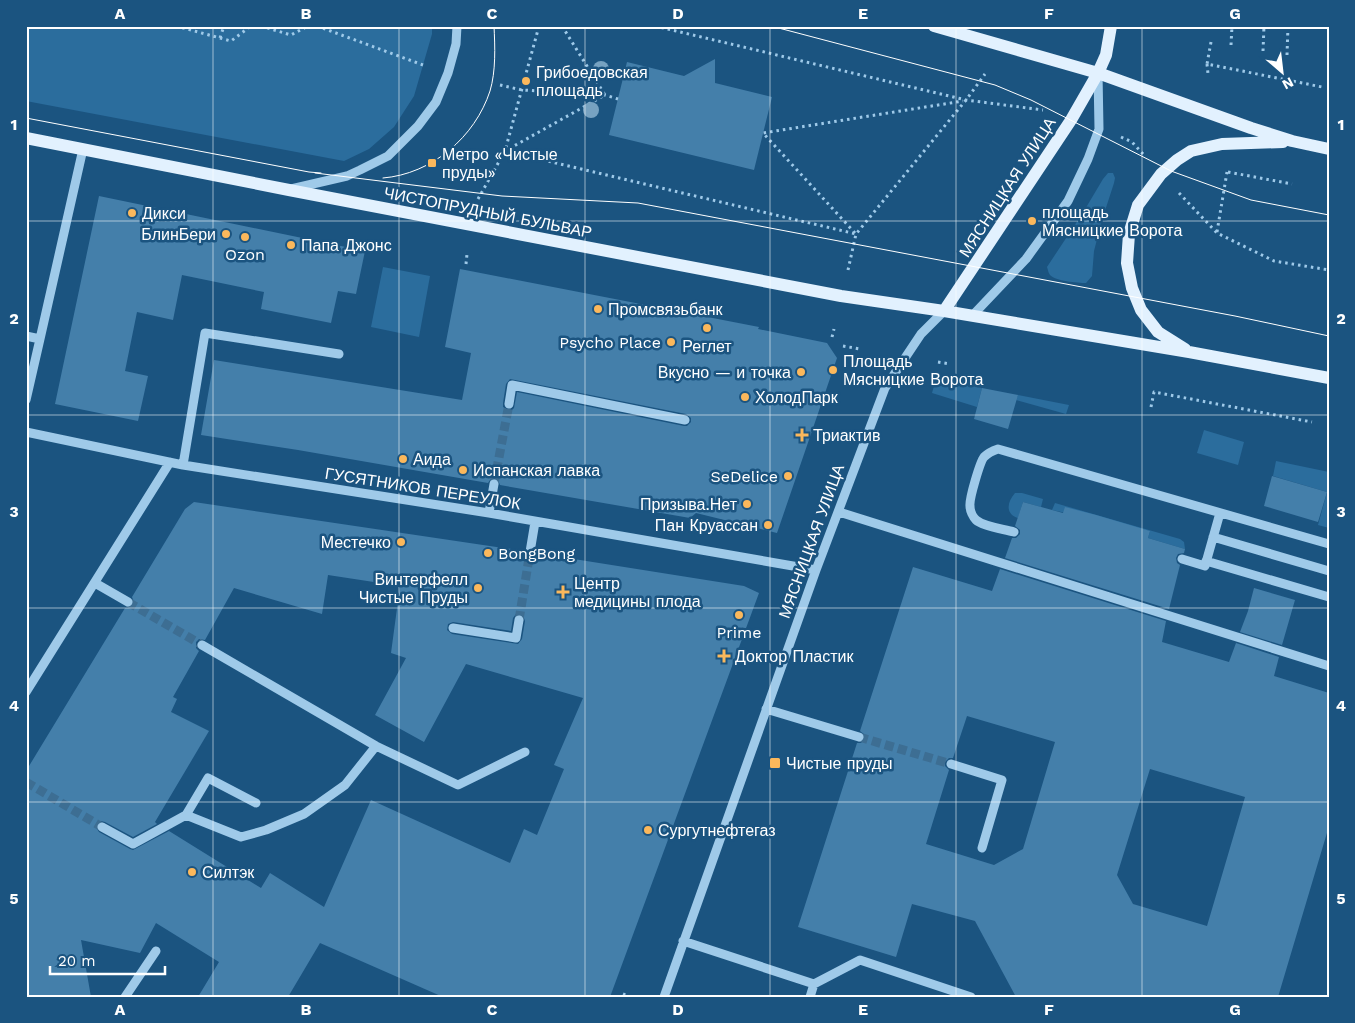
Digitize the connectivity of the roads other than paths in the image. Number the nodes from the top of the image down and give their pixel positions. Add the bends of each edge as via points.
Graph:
1 (457, 26) edge
2 (934, 26) edge
3 (1111, 26) edge
4 (1098, 73) junction
5 (26, 138) edge
6 (1292, 142) junction
7 (83, 149) junction
8 (1329, 149) edge
9 (289, 190) junction
10 (944, 312) junction
11 (972, 316) junction
12 (26, 336) edge
13 (40, 339) junction
14 (1189, 352) junction
15 (339, 354) dead end
16 (1329, 378) edge
17 (26, 400) edge
18 (509, 404) tunnel mouth
19 (685, 420) dead end
20 (26, 432) edge
21 (170, 462) junction
22 (183, 465) junction
23 (494, 484) tunnel mouth
24 (839, 512) junction
25 (489, 513) junction
26 (1220, 513) junction
27 (536, 522) junction
28 (1014, 532) dead end
29 (1212, 537) junction
30 (1329, 544) edge
31 (530, 552) tunnel mouth
32 (1182, 559) dead end
33 (1205, 563) junction
34 (816, 570) junction
35 (1329, 571) edge
36 (95, 583) junction
37 (1329, 596) edge
38 (128, 602) tunnel mouth
39 (519, 620) tunnel mouth
40 (453, 628) dead end
41 (202, 645) tunnel mouth
42 (1329, 666) edge
43 (26, 692) edge
44 (766, 709) junction
45 (858, 737) tunnel mouth
46 (376, 746) junction
47 (525, 752) dead end
48 (951, 764) tunnel mouth
49 (256, 803) dead end
50 (186, 815) junction
51 (102, 827) tunnel mouth
52 (982, 848) dead end
53 (683, 941) junction
54 (156, 951) dead end
55 (814, 984) junction
56 (125, 997) edge
57 (664, 997) edge
58 (810, 997) edge
59 (971, 997) edge

1 - 9 street via 448,73 436,102 388,156 347,176
2 - 4 main road
3 - 4 main road, МЯСНИЦКАЯ УЛИЦА via 1106,55
4 - 6 main road
4 - 10 main road, МЯСНИЦКАЯ УЛИЦА via 1071,120
4 - 11 street via 1098,129 1068,201 1026,260
5 - 7 main road, ЧИСТОПРУДНЫЙ БУЛЬВАР
6 - 8 main road
6 - 14 main road via 1222,144 1191,151 1161,174 1138,205 1129,234 1127,263 1132,288 1141,310 1158,332
7 - 9 main road, ЧИСТОПРУДНЫЙ БУЛЬВАР
7 - 13 street
9 - 10 main road, ЧИСТОПРУДНЫЙ БУЛЬВАР via 841,296
10 - 11 main road, ЧИСТОПРУДНЫЙ БУЛЬВАР
10 - 24 street, МЯСНИЦКАЯ УЛИЦА via 921,334 885,388
11 - 14 main road, ЧИСТОПРУДНЫЙ БУЛЬВАР
12 - 13 street
13 - 17 street
14 - 16 main road, ЧИСТОПРУДНЫЙ БУЛЬВАР
15 - 22 street via 205,332
18 - 19 street via 512,385
20 - 21 street, ГУСЯТНИКОВ ПЕРЕУЛОК
21 - 22 street, ГУСЯТНИКОВ ПЕРЕУЛОК
21 - 36 street
22 - 25 street, ГУСЯТНИКОВ ПЕРЕУЛОК
23 - 25 street
24 - 34 street, МЯСНИЦКАЯ УЛИЦА
24 - 42 street
25 - 27 street, ГУСЯТНИКОВ ПЕРЕУЛОК
26 - 28 street via 998,449 981,462 970,508 972,515 983,524
26 - 29 street
26 - 30 street
27 - 31 street
27 - 34 street, ГУСЯТНИКОВ ПЕРЕУЛОК
29 - 33 street
29 - 35 street
32 - 33 street
33 - 37 street
34 - 44 street, МЯСНИЦКАЯ УЛИЦА
36 - 38 street
36 - 43 street
39 - 40 street via 516,638
41 - 46 street
44 - 45 street
44 - 53 street, МЯСНИЦКАЯ УЛИЦА
46 - 47 street via 458,785
46 - 50 street via 345,785 304,814 266,830 241,837
48 - 52 street via 1002,780
49 - 50 street via 208,778
50 - 51 street via 133,844
53 - 55 street
53 - 57 street, МЯСНИЦКАЯ УЛИЦА
54 - 56 street
55 - 58 street
55 - 59 street via 860,960

